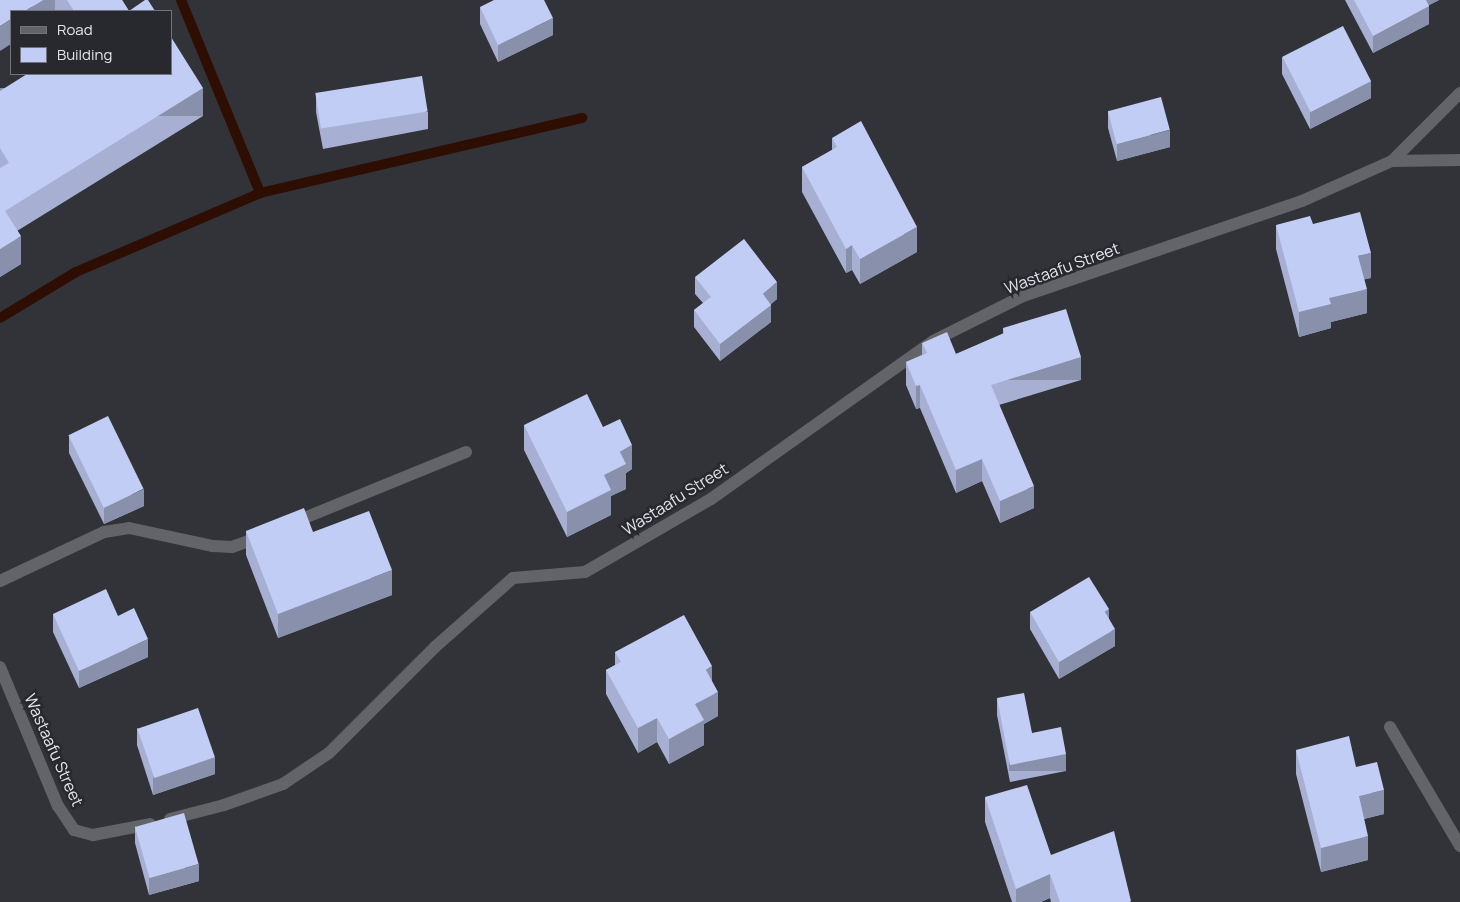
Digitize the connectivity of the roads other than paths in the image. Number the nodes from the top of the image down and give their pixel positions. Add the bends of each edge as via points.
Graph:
1 (1460, 93) edge
2 (1460, 160) edge
3 (1392, 161) junction
4 (466, 452) dead end
5 (0, 581) edge
6 (0, 667) edge
7 (1390, 727) dead end
8 (1460, 846) edge

1 - 3 street, Wastaafu Street
2 - 3 street
3 - 6 street, Wastaafu Street via 1302,201 1023,296 933,341 711,499 585,572 513,578 435,647 329,753 283,784 224,805 120,832 94,835 74,830 58,806
4 - 5 street via 232,547 212,546 129,528 104,532
7 - 8 street

